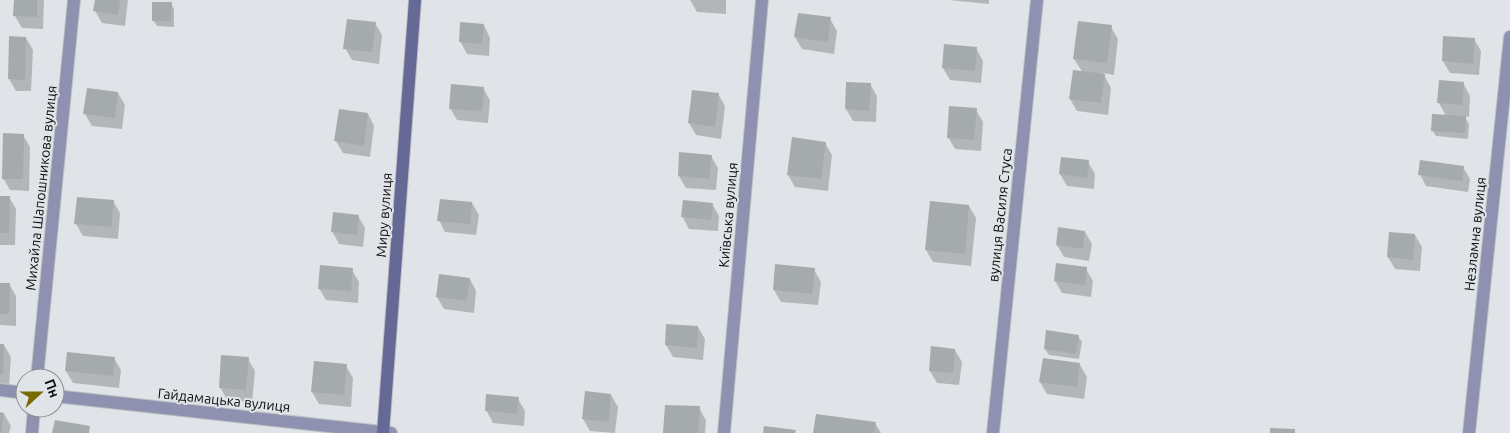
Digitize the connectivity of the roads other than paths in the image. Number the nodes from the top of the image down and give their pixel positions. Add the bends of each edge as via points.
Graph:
1 (74, 0) edge
2 (415, 0) edge
3 (762, 0) edge
4 (1037, 0) edge
5 (1510, 38) edge
6 (38, 368) edge
7 (0, 390) edge
8 (15, 392) edge
9 (65, 397) edge
10 (33, 418) edge
11 (32, 433) edge
12 (385, 433) edge
13 (724, 433) edge
14 (993, 433) edge
15 (1469, 433) edge

1 - 6 street, Михайла Шапошникова вулиця
2 - 12 main road, Миру вулиця
3 - 13 street, Київська вулиця
4 - 14 street, вулиця Василя Стуса
5 - 15 street, Незламна вулиця
7 - 8 street
9 - 12 street, Гайдамацька вулиця
10 - 11 street

